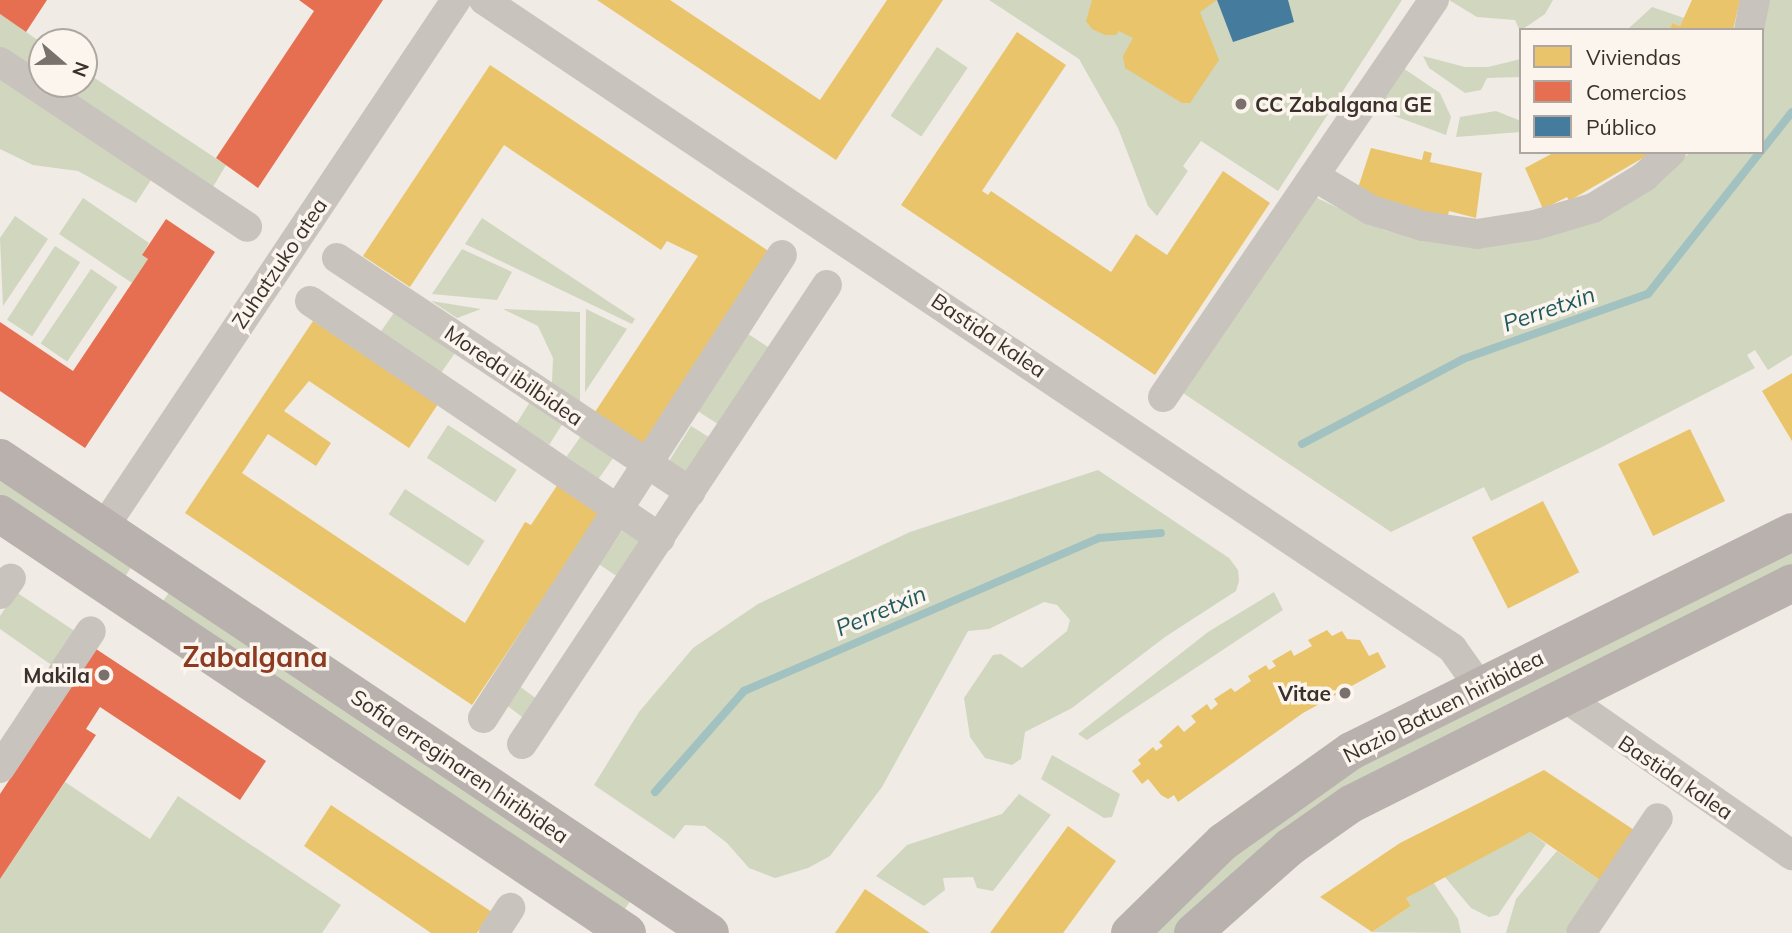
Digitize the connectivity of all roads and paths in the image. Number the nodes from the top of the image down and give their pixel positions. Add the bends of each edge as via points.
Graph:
1 (456, 0) edge
2 (485, 0) edge
3 (1434, 0) edge
4 (1755, 0) edge
5 (1749, 28) edge
6 (0, 62) edge
7 (1669, 154) edge
8 (1314, 176) junction
9 (247, 227) dead end
10 (782, 255) dead end
11 (337, 258) dead end
12 (827, 285) dead end
13 (310, 301) dead end
14 (1163, 397) dead end
15 (0, 458) edge
16 (647, 463) junction
17 (691, 492) junction
18 (617, 510) junction
19 (0, 514) edge
20 (104, 527) junction
21 (1792, 532) edge
22 (660, 538) junction
23 (1792, 583) edge
24 (91, 631) dead end
25 (1479, 686) junction
26 (1563, 696) junction
27 (483, 718) dead end
28 (522, 744) dead end
29 (0, 768) edge
30 (1658, 818) dead end
31 (1792, 855) edge
32 (510, 908) dead end
33 (495, 933) edge
34 (627, 933) edge
35 (710, 933) edge
36 (1130, 933) edge
37 (1193, 933) edge
38 (1581, 933) edge

1 - 20 street, Zuhatzuko atea
2 - 25 street, Bastida kalea via 1452,648
3 - 8 street
4 - 5 street
6 - 9 street
7 - 8 street via 1644,177 1593,208 1535,225 1477,234 1423,226 1371,210
8 - 14 street
10 - 16 street
11 - 16 street, Moreda ibilbidea
12 - 17 street
13 - 18 street
15 - 20 main road, Sofia erreginaren hiribidea
16 - 17 street, Moreda ibilbidea
16 - 18 street
17 - 22 street
18 - 22 street
18 - 27 street
19 - 34 main road
20 - 35 main road, Sofia erreginaren hiribidea
21 - 25 main road, Nazio Batuen hiribidea
22 - 28 street
23 - 26 main road, Nazio Batuen hiribidea
24 - 29 street
25 - 36 main road, Nazio Batuen hiribidea via 1351,751 1283,795 1223,842
26 - 31 street, Bastida kalea
26 - 37 main road, Nazio Batuen hiribidea via 1351,804 1290,847
30 - 38 street
32 - 33 street

